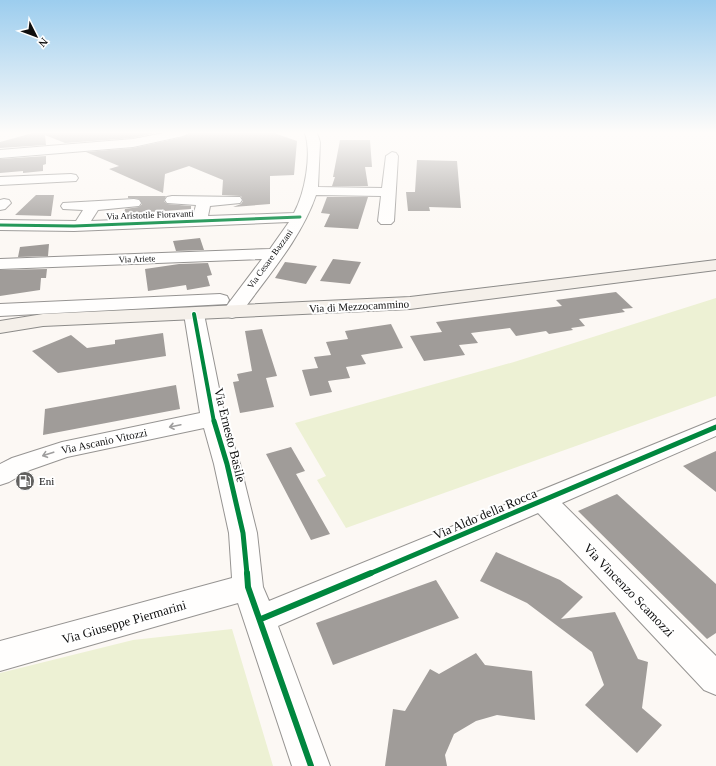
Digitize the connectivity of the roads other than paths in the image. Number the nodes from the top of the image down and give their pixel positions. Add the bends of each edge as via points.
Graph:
1 (312, 169) edge
2 (391, 169) edge
3 (71, 178) dead end
4 (0, 181) edge
5 (311, 191) junction
6 (389, 192) junction
7 (172, 200) dead end
8 (235, 200) dead end
9 (208, 201) junction
10 (134, 203) dead end
11 (100, 205) junction
12 (68, 206) dead end
13 (300, 217) junction
14 (200, 221) junction
15 (386, 221) dead end
16 (0, 225) edge
17 (81, 225) junction
18 (274, 254) junction
19 (0, 264) edge
20 (716, 265) edge
21 (226, 306) junction
22 (0, 310) edge
23 (194, 314) junction
24 (0, 327) edge
25 (213, 418) junction
26 (716, 427) edge
27 (0, 476) edge
28 (542, 500) junction
29 (248, 587) junction
30 (261, 619) junction
31 (0, 656) edge
32 (716, 679) edge
33 (311, 766) edge

1 - 5 street, Via Cesare Bazzani
2 - 6 street
3 - 4 street
5 - 6 street
5 - 13 street, Via Cesare Bazzani
6 - 15 street
7 - 9 street
8 - 9 street
9 - 14 street via 203,204
10 - 11 street
11 - 12 street
11 - 17 street via 92,208
13 - 14 street, Via Aristotile Fioravanti
13 - 18 street, Via Cesare Bazzani
14 - 17 street, Via Aristotile Fioravanti
16 - 17 street, Via Aristotile Fioravanti
18 - 19 street, Via Ariete
18 - 21 street, Via Cesare Bazzani
20 - 21 main road, Via di Mezzocammino via 425,302
21 - 22 street, Via di Mezzocammino
21 - 23 main road, Via di Mezzocammino
23 - 24 main road, Via di Mezzocammino via 44,320
23 - 25 street, Via Ernesto Basile
25 -> 27 street, Via Ascanio Vitozzi via 62,450 21,464
25 - 29 street, Via Ernesto Basile via 243,533
26 - 28 street, Via Aldo della Rocca
28 - 30 street, Via Aldo della Rocca
28 - 32 street, Via Vincenzo Scamozzi
29 - 30 street, Via Ernesto Basile
29 - 31 street, Via Giuseppe Piermarini
30 - 33 street, Via Ernesto Basile

